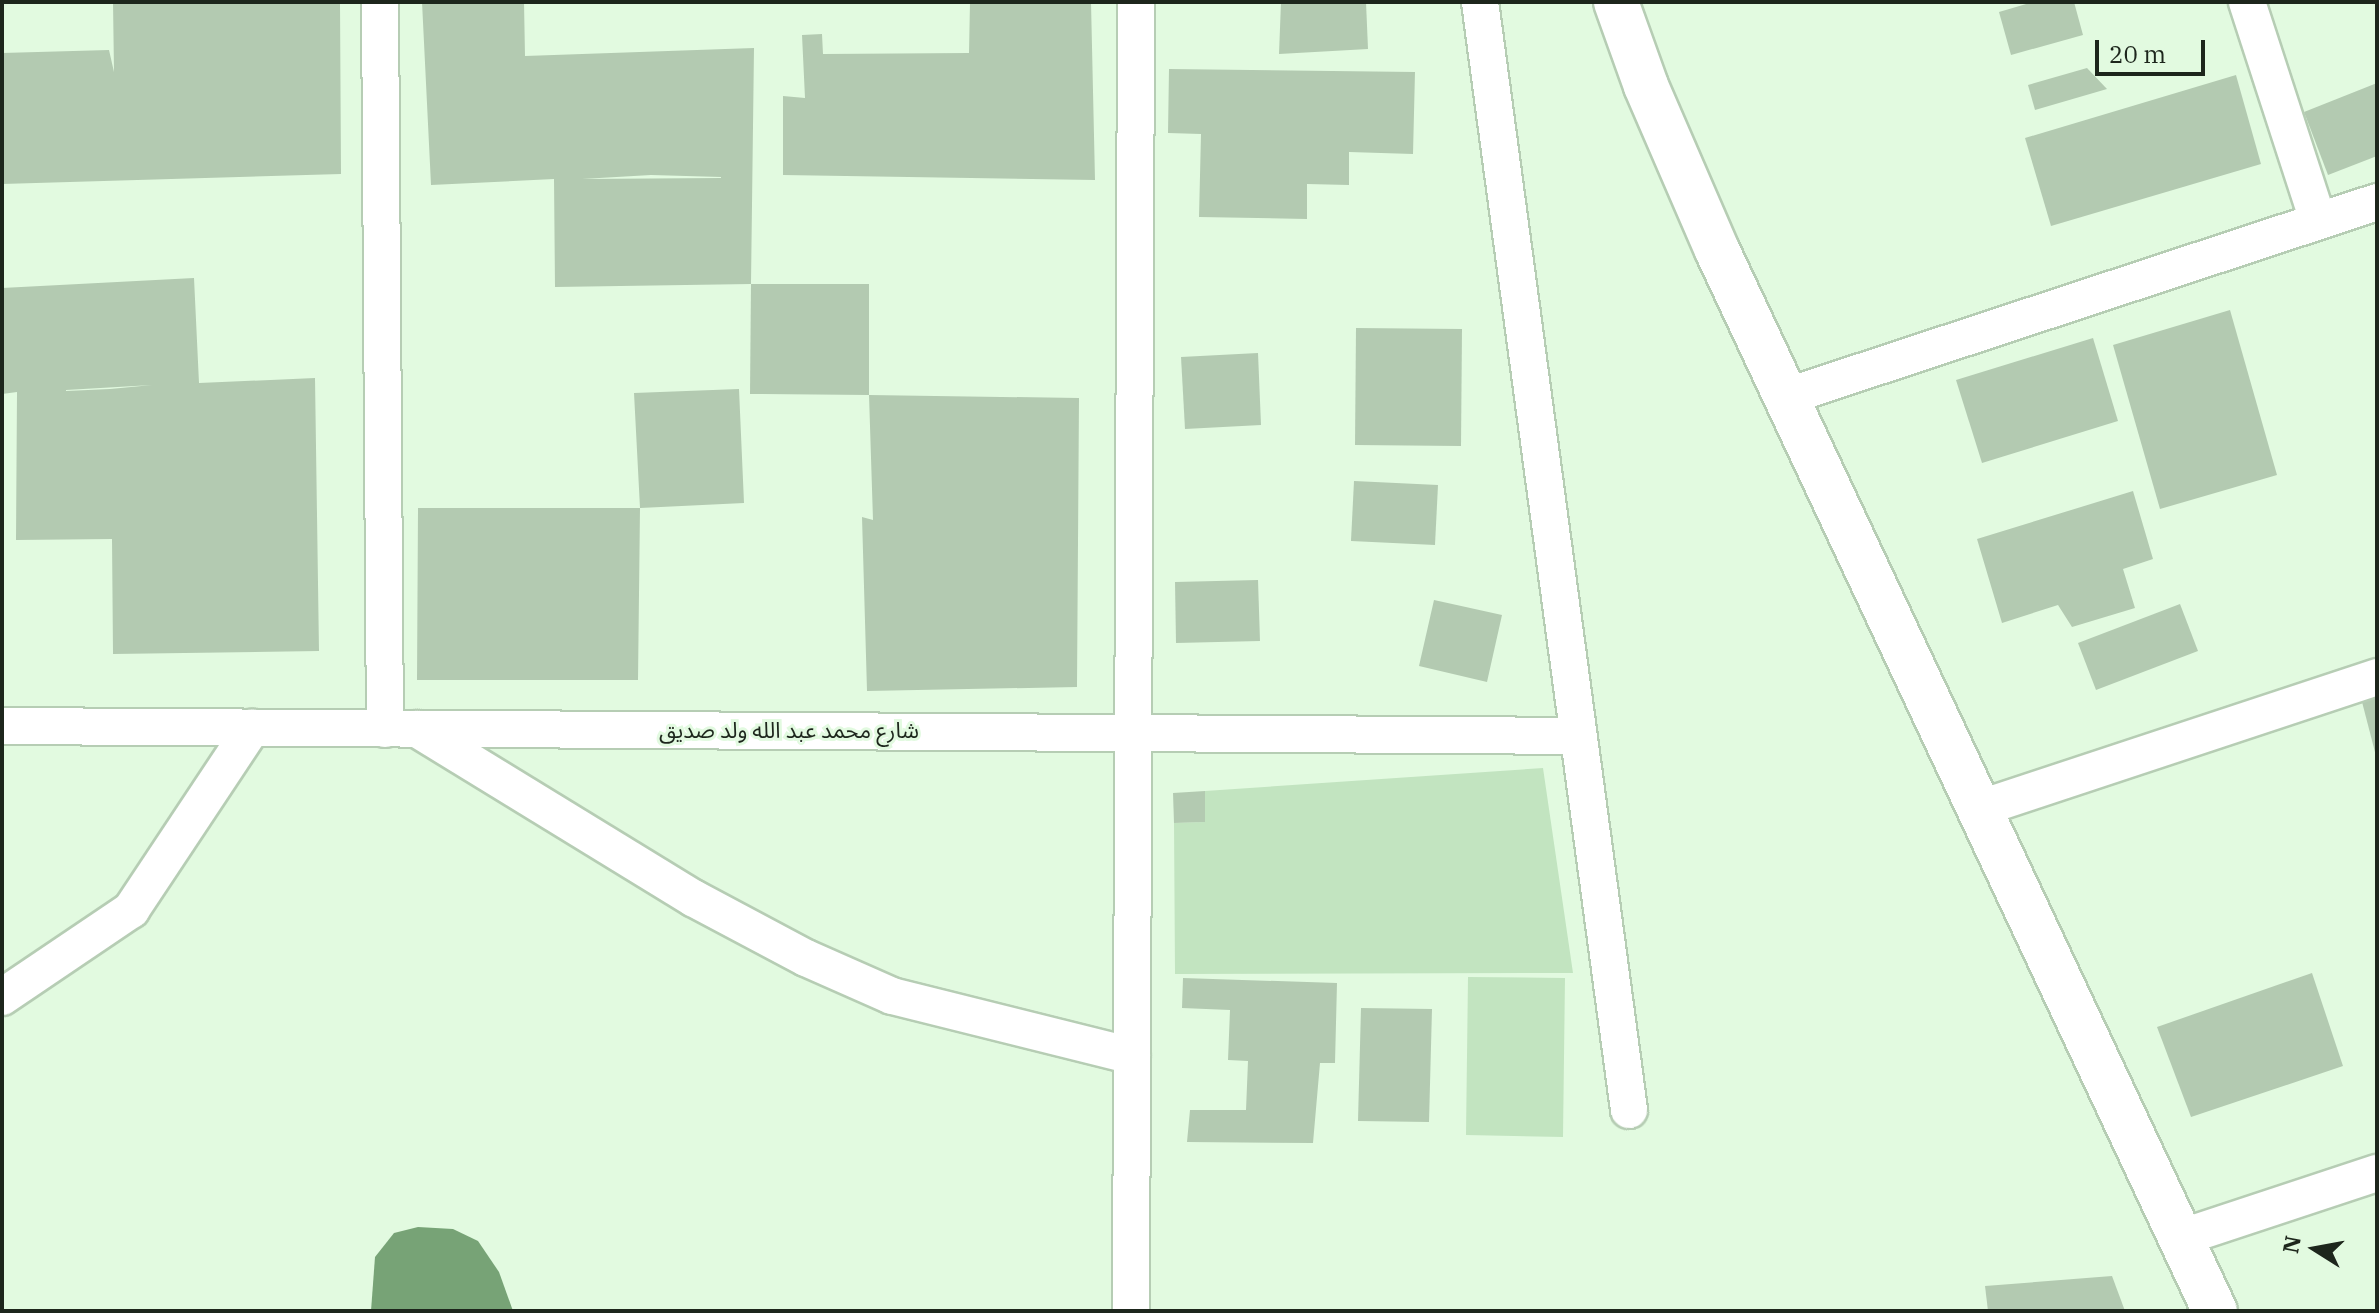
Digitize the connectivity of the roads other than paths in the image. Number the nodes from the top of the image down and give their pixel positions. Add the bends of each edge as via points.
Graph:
1 (380, 2) edge
2 (1136, 2) edge
3 (1480, 2) edge
4 (1616, 2) edge
5 (2247, 2) edge
6 (2377, 202) edge
7 (2318, 221) junction
8 (1785, 397) junction
9 (2377, 677) edge
10 (2, 726) edge
11 (252, 728) junction
12 (401, 729) junction
13 (1133, 731) junction
14 (1576, 736) junction
15 (1978, 809) junction
16 (2, 997) edge
17 (1132, 1056) junction
18 (1629, 1110) dead end
19 (2377, 1173) edge
20 (2180, 1238) junction
21 (1131, 1311) edge
22 (2215, 1311) edge

1 - 12 street
2 - 13 street
3 - 14 street
4 - 8 street via 1646,86
5 - 7 street
6 - 7 street
7 - 8 street
8 - 15 street
9 - 15 street
10 - 11 street, شارع محمد عبد الله ولد صديق
11 - 12 street, شارع محمد عبد الله ولد صديق
11 - 16 street via 131,910
12 - 13 street, شارع محمد عبد الله ولد صديق
12 - 17 street via 806,958 892,996
13 - 14 street, شارع محمد عبد الله ولد صديق
13 - 17 street
14 - 18 street
15 - 20 street
17 - 21 street
19 - 20 street
20 - 22 street

